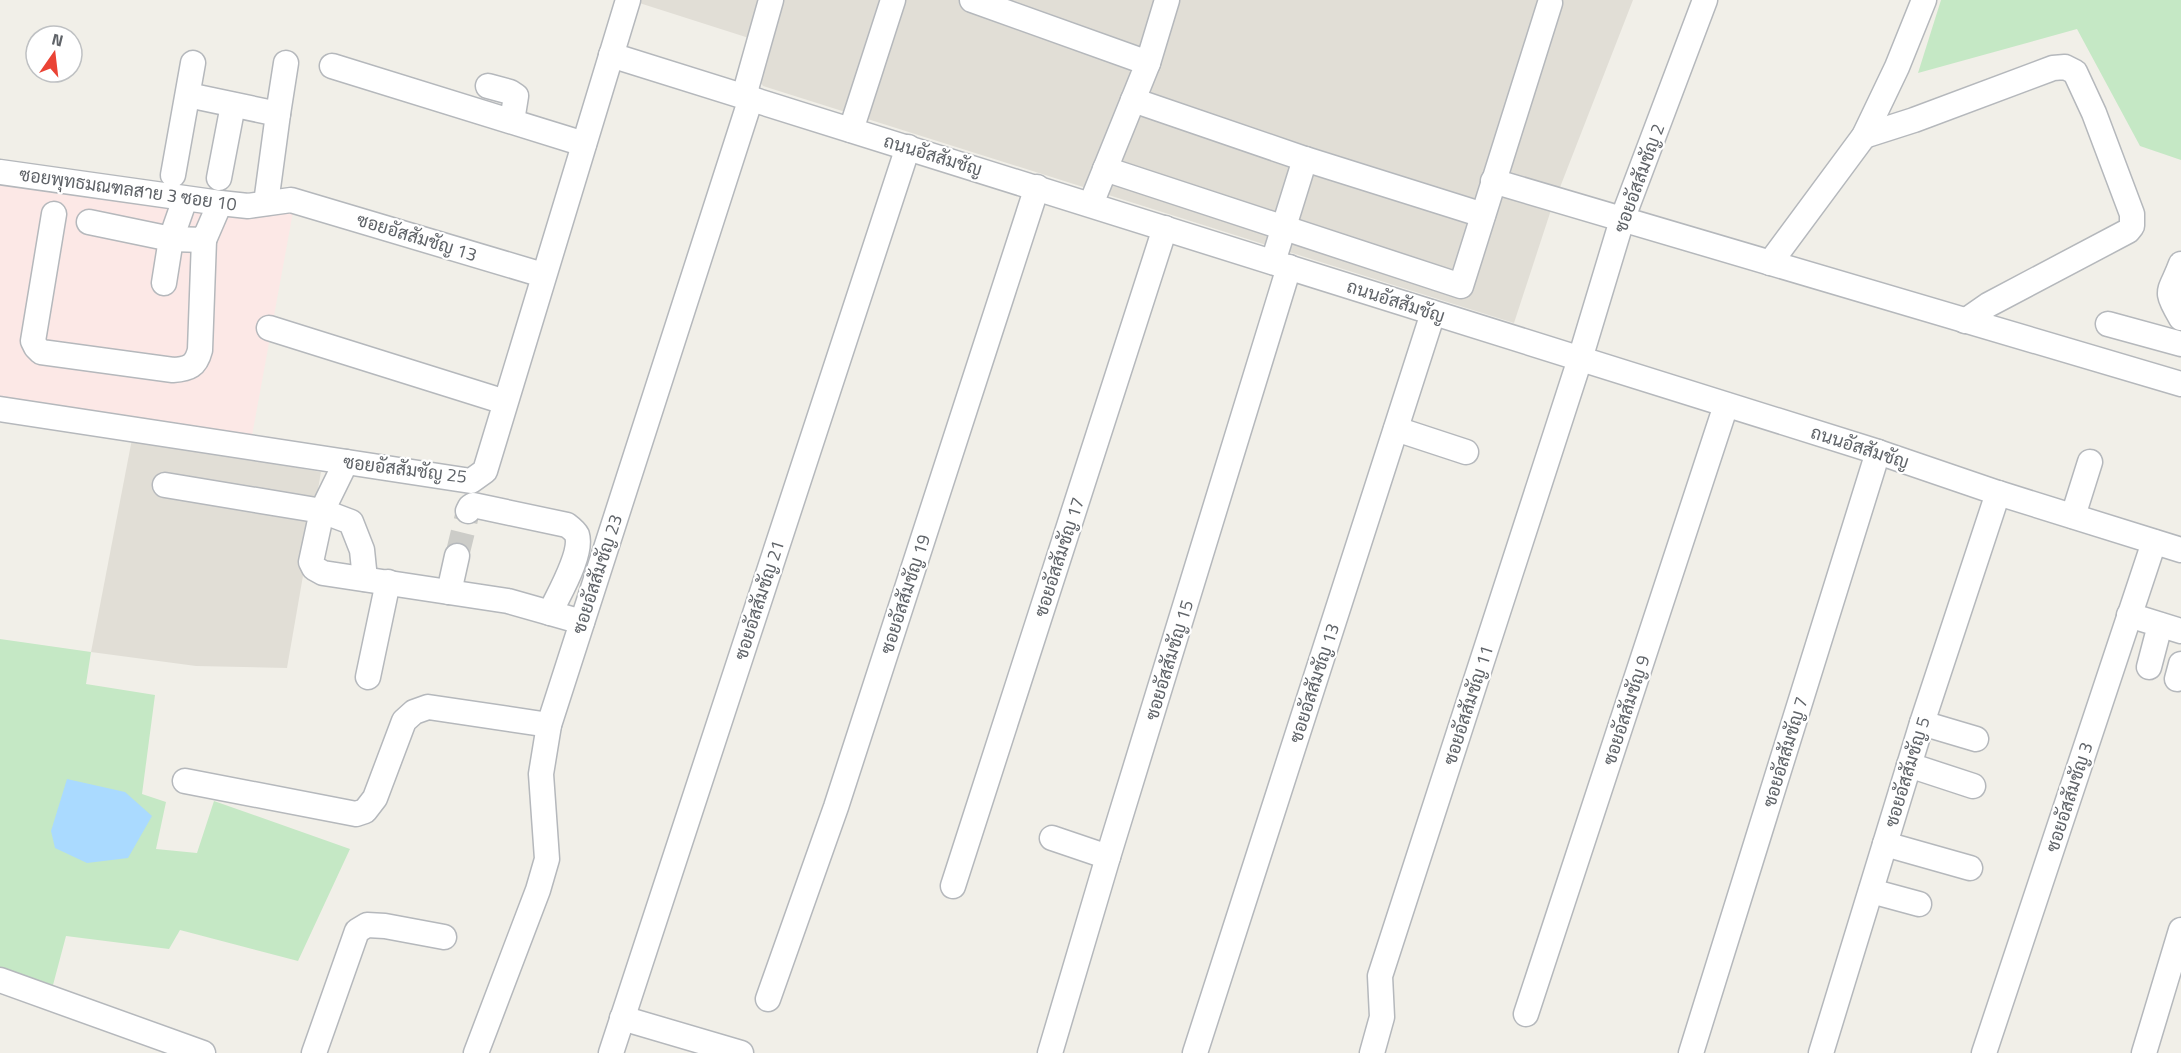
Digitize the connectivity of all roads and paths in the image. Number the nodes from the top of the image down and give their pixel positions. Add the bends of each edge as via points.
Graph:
1 (628, 0) edge
2 (771, 0) edge
3 (894, 0) edge
4 (972, 0) edge
5 (1167, 0) edge
6 (1705, 0) edge
7 (1924, 0) edge
8 (1550, 3) dead end
9 (611, 55) junction
10 (193, 63) dead end
11 (286, 63) dead end
12 (1148, 63) junction
13 (332, 66) dead end
14 (488, 86) dead end
15 (188, 95) junction
16 (747, 97) junction
17 (1133, 100) junction
18 (233, 105) junction
19 (278, 114) junction
20 (512, 122) junction
21 (851, 130) junction
22 (1864, 136) junction
23 (584, 144) junction
24 (908, 147) junction
25 (1305, 159) junction
26 (1105, 169) junction
27 (0, 172) edge
28 (173, 175) dead end
29 (219, 178) dead end
30 (58, 180) junction
31 (1493, 181) junction
32 (1037, 187) junction
33 (184, 199) junction
34 (291, 200) joint
35 (220, 203) junction
36 (266, 203) junction
37 (1091, 204) junction
38 (1483, 215) junction
39 (72, 218) junction
40 (1622, 220) junction
41 (1284, 227) junction
42 (1165, 228) junction
43 (171, 239) junction
44 (204, 240) junction
45 (1770, 263) junction
46 (2181, 264) edge
47 (1281, 265) junction
48 (543, 275) junction
49 (164, 283) dead end
50 (1461, 286) junction
51 (1443, 316) junction
52 (2181, 318) edge
53 (1965, 321) junction
54 (2108, 324) dead end
55 (269, 328) dead end
56 (2181, 344) edge
57 (1580, 359) junction
58 (2181, 384) edge
59 (505, 402) junction
60 (1726, 405) junction
61 (0, 409) edge
62 (1396, 429) junction
63 (1466, 452) dead end
64 (1878, 452) junction
65 (346, 462) junction
66 (2090, 462) dead end
67 (165, 485) dead end
68 (1998, 493) junction
69 (322, 511) junction
70 (468, 511) dead end
71 (2073, 516) junction
72 (2154, 542) junction
73 (2181, 550) edge
74 (458, 556) tunnel mouth
75 (377, 580) junction
76 (449, 592) junction
77 (550, 613) junction
78 (2129, 615) junction
79 (582, 622) junction
80 (2171, 628) edge
81 (2149, 667) dead end
82 (368, 676) dead end
83 (1922, 723) junction
84 (549, 725) junction
85 (1976, 739) dead end
86 (1909, 765) junction
87 (185, 781) dead end
88 (1973, 786) dead end
89 (1052, 838) dead end
90 (1885, 844) junction
91 (1108, 857) junction
92 (1970, 868) dead end
93 (953, 886) dead end
94 (1870, 891) junction
95 (1919, 904) dead end
96 (2181, 930) edge
97 (444, 937) dead end
98 (0, 980) edge
99 (768, 999) dead end
100 (1526, 1014) dead end
101 (622, 1018) junction
102 (203, 1053) edge
103 (314, 1053) edge
104 (476, 1053) edge
105 (611, 1053) edge
106 (741, 1053) edge
107 (1050, 1053) edge
108 (1195, 1053) edge
109 (1372, 1053) edge
110 (1691, 1053) edge
111 (1821, 1053) edge
112 (1984, 1053) edge
113 (2144, 1053) edge

1 - 9 street, ซอยอัสสัมชัญ 25
2 - 16 street, ซอยอัสสัมชัญ 23
3 - 21 street
4 - 12 street
5 - 12 street
6 - 40 street, ซอยอัสสัมชัญ 2
7 - 22 street via 1898,67
8 - 31 street, ซอยอัสสัมชัญ 13
9 - 16 street, ถนนอัสสัมชัญ
9 - 23 street, ซอยอัสสัมชัญ 25
10 - 15 street
11 - 19 street
12 - 17 street
13 - 20 street
14 - 20 street via 516,96
15 - 18 street
15 - 28 street
16 - 21 street, ถนนอัสสัมชัญ
16 - 79 street, ซอยอัสสัมชัญ 23
17 - 25 street
17 - 26 street
18 - 19 street
18 - 29 street
19 - 36 street
20 - 23 street
21 - 24 street, ถนนอัสสัมชัญ
22 - 45 street
22 - 53 street via 2053,68 2065,67 2075,72 2132,214 2132,226
23 - 48 street, ซอยอัสสัมชัญ 25
24 - 32 street, ถนนอัสสัมชัญ
24 - 101 street, ซอยอัสสัมชัญ 21
25 - 38 street
25 - 41 street, ซอยอัสสัมชัญ 15
26 - 37 street
26 - 41 street
27 - 30 street, ซอยพุทธมณฑลสาย 3 ซอย 10
30 - 33 street, ซอยพุทธมณฑลสาย 3 ซอย 10
30 - 39 street
31 - 38 street, ซอยอัสสัมชัญ 13
31 - 40 street
32 - 37 street, ถนนอัสสัมชัญ
32 - 99 street, ซอยอัสสัมชัญ 19 via 836,807
33 - 35 street, ซอยพุทธมณฑลสาย 3 ซอย 10
33 - 43 street
34 - 36 street, ซอยพุทธมณฑลสาย 3 ซอย 10
34 - 48 street, ซอยอัสสัมชัญ 13
35 - 36 street, ซอยพุทธมณฑลสาย 3 ซอย 10
35 - 44 street
37 - 42 street, ถนนอัสสัมชัญ
38 - 50 street, ซอยอัสสัมชัญ 13
39 - 43 street
39 - 44 street via 33,341 41,352 173,370 197,363
40 - 45 street
40 - 57 street, ซอยอัสสัมชัญ 2
41 - 47 street, ซอยอัสสัมชัญ 15
41 - 50 street
42 - 47 street, ถนนอัสสัมชัญ
42 - 93 street, ซอยอัสสัมชัญ 17
43 - 44 street
43 - 49 street
45 - 53 street
46 - 52 street via 2169,291 2171,303
47 - 51 street, ถนนอัสสัมชัญ
47 - 91 street, ซอยอัสสัมชัญ 15
48 - 59 street, ซอยอัสสัมชัญ 25
50 - 51 street, ซอยอัสสัมชัญ 13
51 - 57 street, ถนนอัสสัมชัญ
51 - 62 street, ซอยอัสสัมชัญ 13
53 - 58 street
54 - 56 street
55 - 59 street
57 - 60 street, ถนนอัสสัมชัญ
57 - 109 street, ซอยอัสสัมชัญ 11 via 1380,976 1382,1017
59 - 65 street, ซอยอัสสัมชัญ 25 via 485,471 471,481
60 - 64 street, ถนนอัสสัมชัญ
60 - 100 street, ซอยอัสสัมชัญ 9
61 - 65 street, ซอยอัสสัมชัญ 25
62 - 63 street
62 - 108 street, ซอยอัสสัมชัญ 13
64 - 68 street, ถนนอัสสัมชัญ
64 - 110 street, ซอยอัสสัมชัญ 7
65 - 69 street
66 - 71 street
67 - 69 street
68 - 71 street, ถนนอัสสัมชัญ
68 - 83 street, ซอยอัสสัมชัญ 5
69 - 75 street via 351,522
69 - 75 street via 311,562 314,568 323,573
70 - 77 street via 473,505 567,525 576,532 576,555
71 - 72 street, ถนนอัสสัมชัญ
72 - 73 street, ถนนอัสสัมชัญ
72 - 78 street, ซอยอัสสัมชัญ 3
74 - 76 street
75 - 76 street
75 - 82 street
76 - 77 street via 508,601
77 - 79 street
78 - 80 street
78 - 112 street, ซอยอัสสัมชัญ 3
79 - 84 street, ซอยอัสสัมชัญ 23
80 - 81 street
83 - 85 street
83 - 86 street, ซอยอัสสัมชัญ 5
84 - 87 street via 428,707 414,712 404,721 375,798 365,811 356,814
84 - 104 street, ซอยอัสสัมชัญ 23 via 541,774 547,859
86 - 88 street
86 - 90 street, ซอยอัสสัมชัญ 5
89 - 91 street
90 - 92 street
90 - 94 street, ซอยอัสสัมชัญ 5
91 - 107 street, ซอยอัสสัมชัญ 15
94 - 95 street
94 - 111 street, ซอยอัสสัมชัญ 5
96 - 113 street
97 - 103 street via 386,926 367,925 357,931
98 - 102 street
101 - 105 street, ซอยอัสสัมชัญ 21
101 - 106 street

